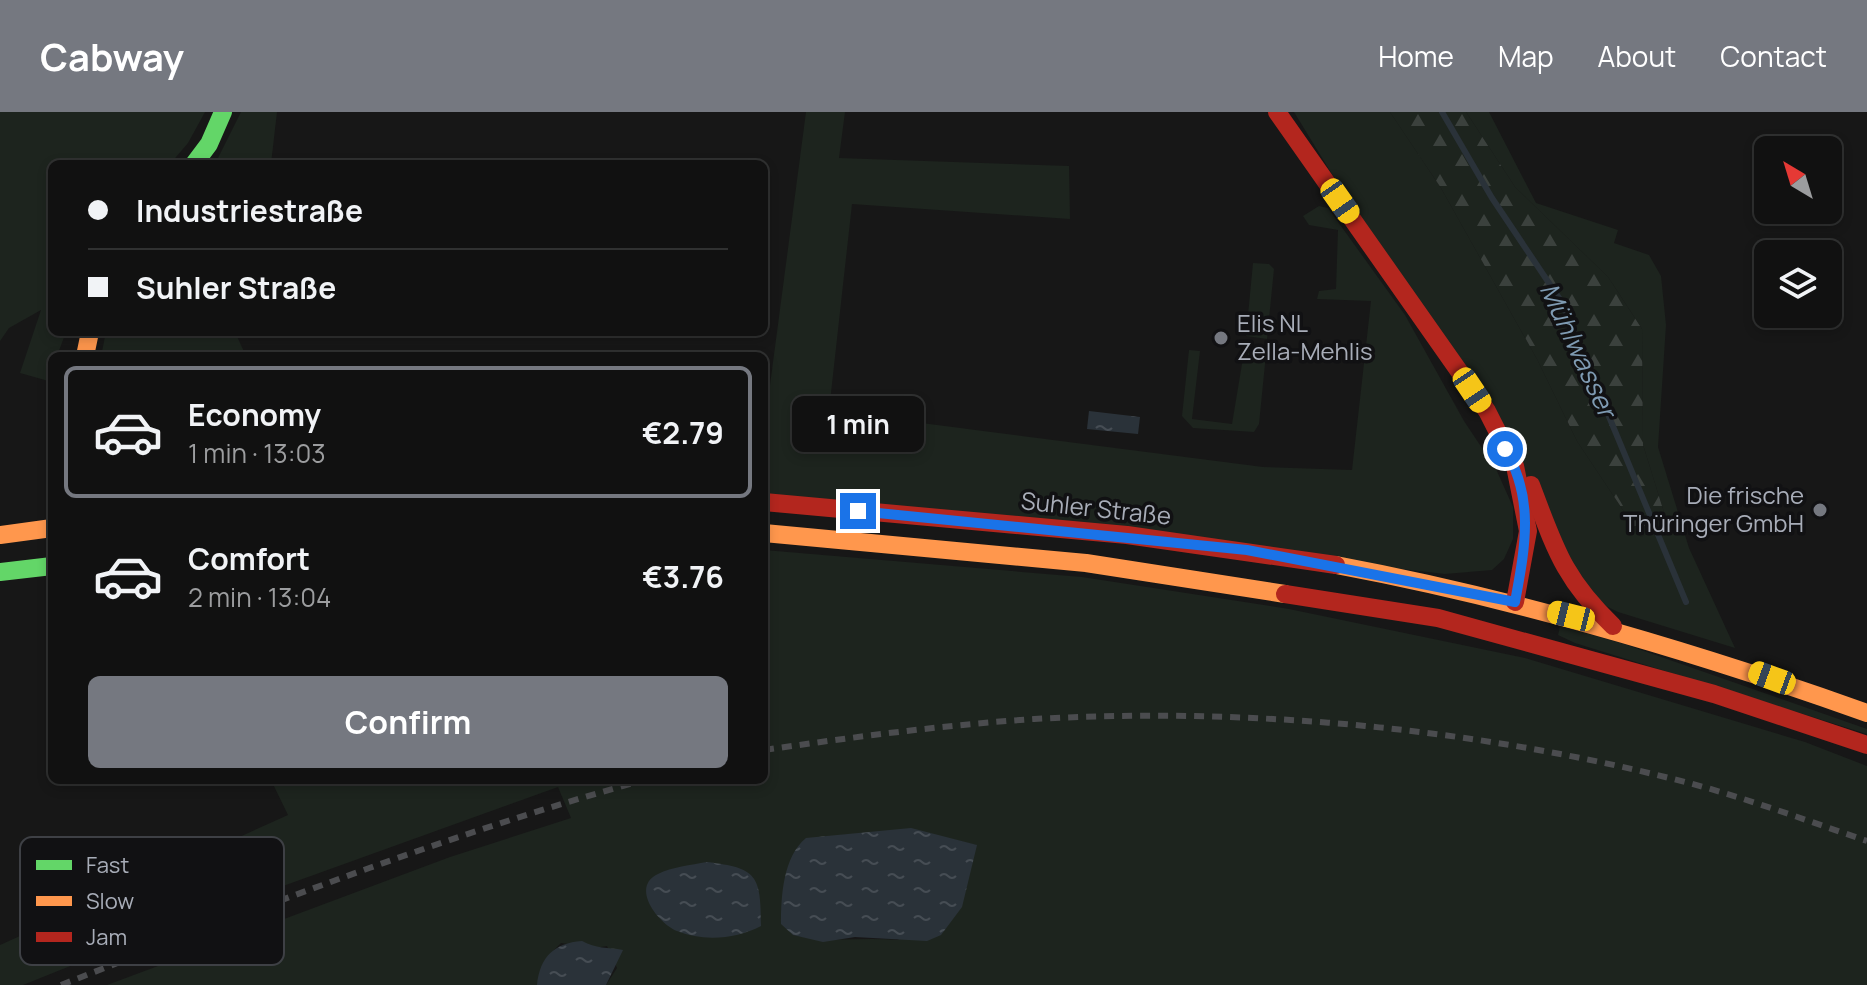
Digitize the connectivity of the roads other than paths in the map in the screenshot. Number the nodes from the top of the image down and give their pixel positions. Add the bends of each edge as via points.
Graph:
1 (223, 112) edge
2 (1277, 112) edge
3 (197, 160) edge
4 (1515, 466) junction
5 (768, 502) edge
6 (48, 529) edge
7 (768, 533) edge
8 (0, 535) edge
9 (1555, 546) junction
10 (48, 566) edge
11 (0, 572) edge
12 (1534, 602) junction
13 (1477, 628) junction
14 (1614, 628) junction
15 (1545, 645) junction
16 (1867, 713) edge
17 (1867, 745) edge

1 - 3 main road
2 - 4 main road via 1487,411
4 - 9 main road via 1536,491
4 - 12 main road
5 - 12 main road, Suhler Straße via 1247,550
6 - 8 main road
7 - 13 main road via 1086,563
9 - 12 main road via 1554,575
9 - 14 main road via 1575,587
10 - 11 main road
12 - 13 main road via 1496,630
12 - 14 main road, Suhler Straße
12 - 15 main road
13 - 15 main road
14 - 16 main road, Suhler Straße
15 - 17 main road

